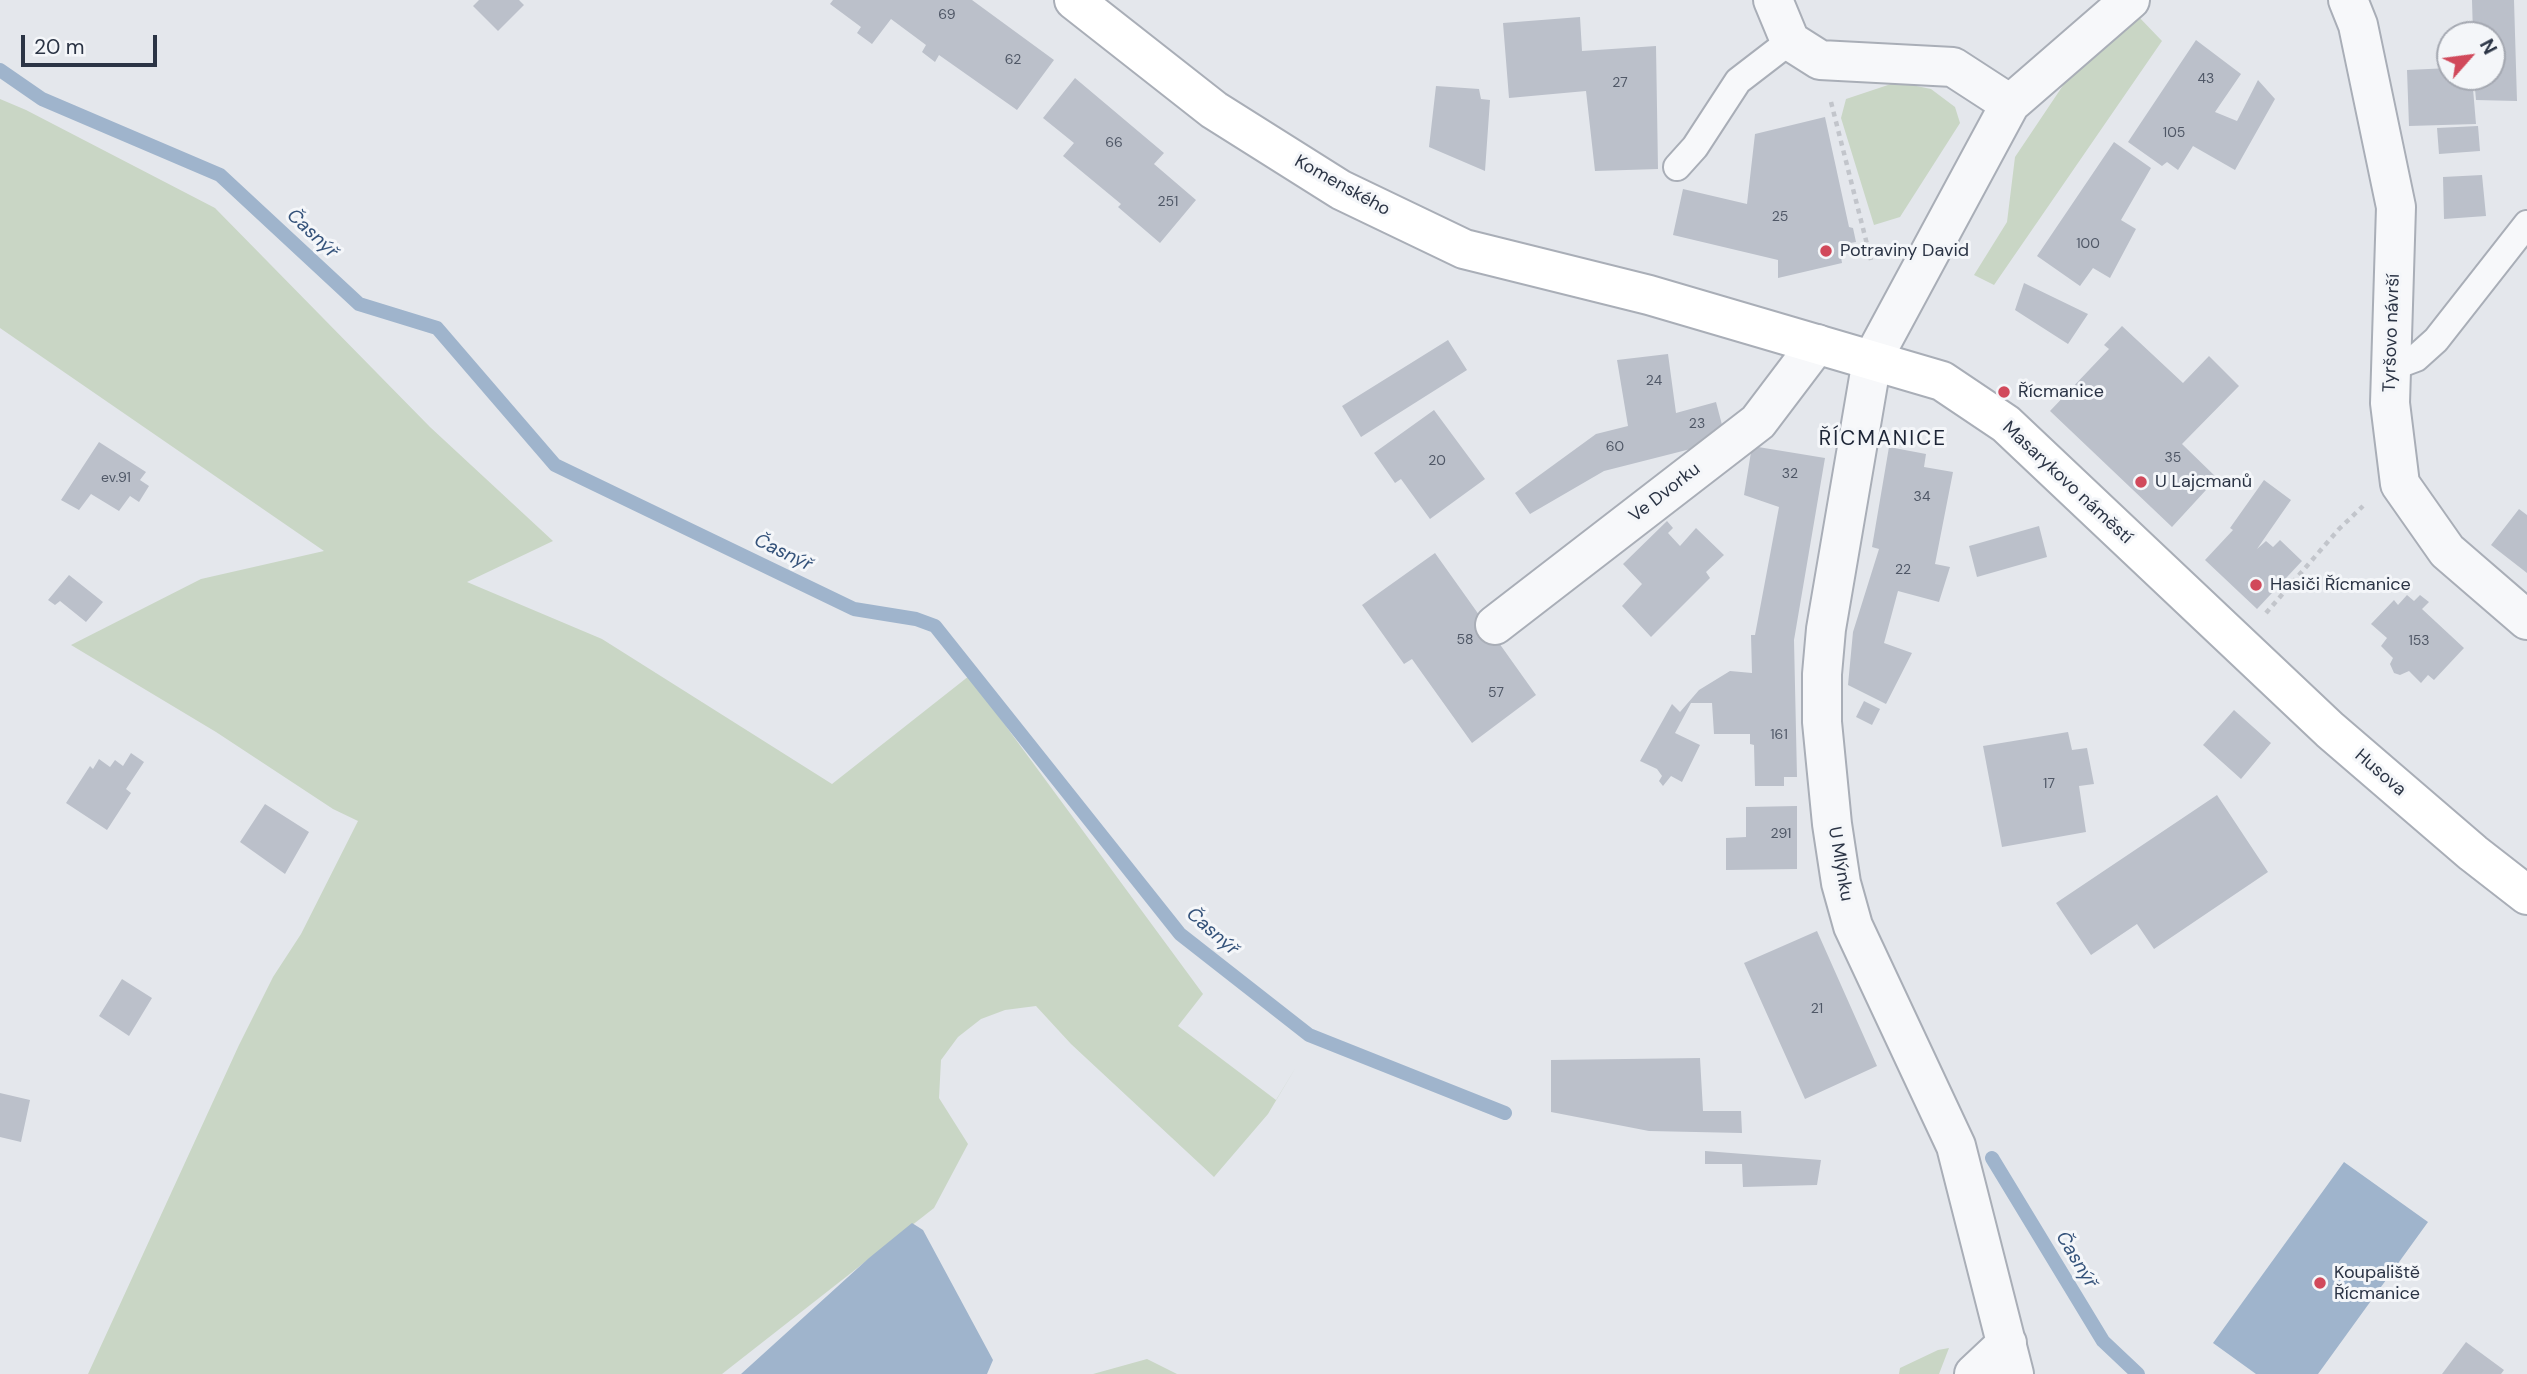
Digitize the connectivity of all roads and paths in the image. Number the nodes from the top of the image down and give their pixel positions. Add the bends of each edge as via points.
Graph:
1 (1074, 0) edge
2 (1773, 0) edge
3 (2130, 0) edge
4 (2348, 0) edge
5 (1805, 50) junction
6 (2010, 104) junction
7 (1677, 167) dead end
8 (2527, 224) edge
9 (1871, 260) dead end
10 (1649, 295) joint
11 (1817, 344) junction
12 (1872, 360) junction
13 (2392, 367) junction
14 (2400, 484) junction
15 (2527, 620) edge
16 (1495, 625) dead end
17 (2238, 646) junction
18 (2527, 895) edge
19 (2011, 1358) edge
20 (1975, 1374) edge
21 (2043, 1374) edge

1 - 10 main road, Komenského via 1214,110 1341,190 1464,249
2 - 5 street
3 - 6 street
4 - 13 street, Tyršovo návrší via 2358,25 2396,207
5 - 6 street via 1953,67
5 - 7 lane via 1738,81
5 - 9 path
6 - 12 street
8 - 13 lane via 2436,340 2416,358
10 - 11 main road, Masarykovo náměstí
11 - 12 main road, Masarykovo náměstí
11 - 16 street, Ve Dvorku via 1758,422
12 - 17 main road, Masarykovo náměstí via 1942,381 2006,424
12 - 19 street, U Mlýnku via 1823,665 1822,722 1834,836 1853,926 1955,1146
13 - 14 street, Tyršovo návrší via 2390,403
14 - 15 street, Tyršovo návrší via 2447,551
14 - 17 path via 2374,495 2339,529
17 - 18 main road, Husova via 2424,812
19 - 20 street
19 - 21 street

